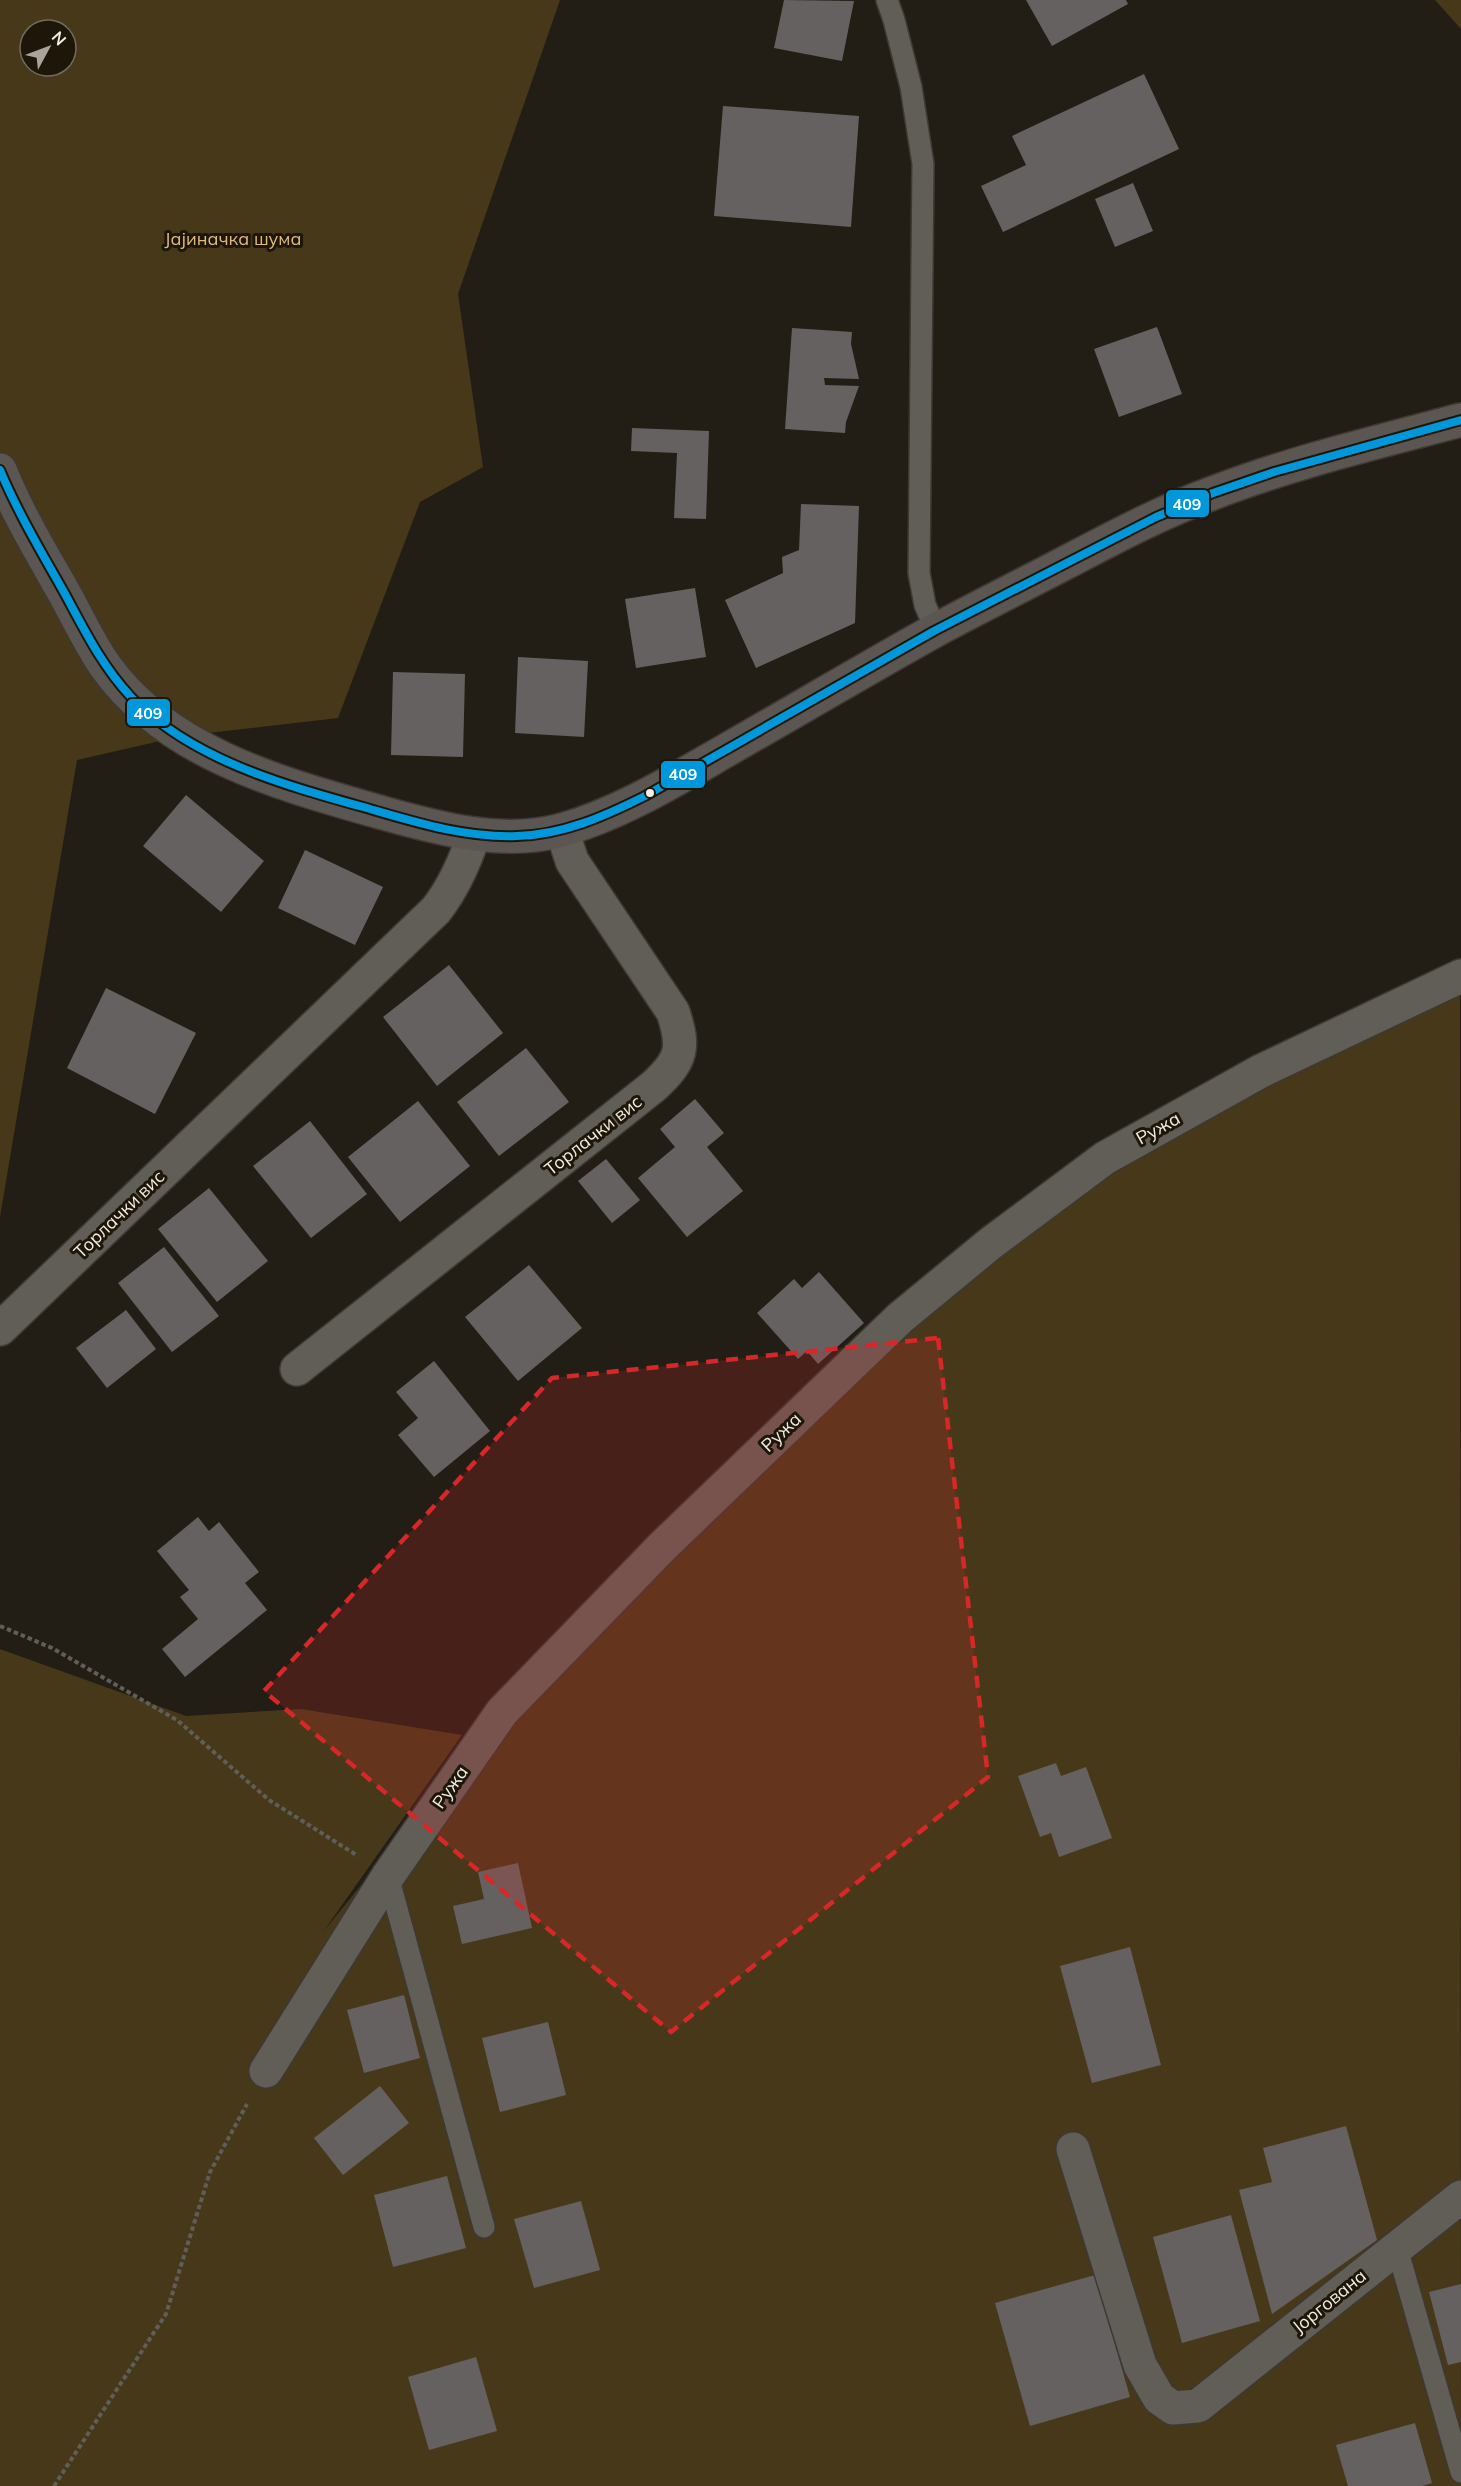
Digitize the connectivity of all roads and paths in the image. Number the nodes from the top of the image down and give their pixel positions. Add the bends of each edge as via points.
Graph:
1 (887, 0) edge
2 (1461, 420) edge
3 (0, 470) edge
4 (936, 630) junction
5 (562, 830) junction
6 (474, 834) junction
7 (1459, 985) edge
8 (0, 1329) edge
9 (297, 1369) dead end
10 (0, 1626) edge
11 (388, 1876) junction
12 (266, 2071) joint
13 (1073, 2149) dead end
14 (1461, 2197) edge
15 (484, 2227) dead end
16 (1397, 2248) junction
17 (1461, 2472) edge
18 (54, 2486) edge

1 - 4 lane via 911,87 923,164 919,573 925,605
2 - 4 street via 1215,492 1138,525
3 - 6 street via 12,501 106,666 138,704 182,736 234,763 299,789 437,828
4 - 5 street via 677,778
5 - 6 street via 516,836
5 - 9 street, Торлачки вис via 572,861 673,1012 681,1034 672,1068
6 - 8 street, Торлачки вис via 462,868 436,910
7 - 11 street, Ружа via 1261,1071 1105,1158 990,1243 900,1318 662,1547 502,1712
10 - 11 path via 52,1648 177,1720 269,1800
11 - 12 street, Ружа
11 - 15 lane
12 - 18 path via 210,2172 166,2314
13 - 16 street, Јоргована via 1140,2365 1159,2398 1173,2408 1198,2406
14 - 16 street, Јоргована
16 - 17 lane

